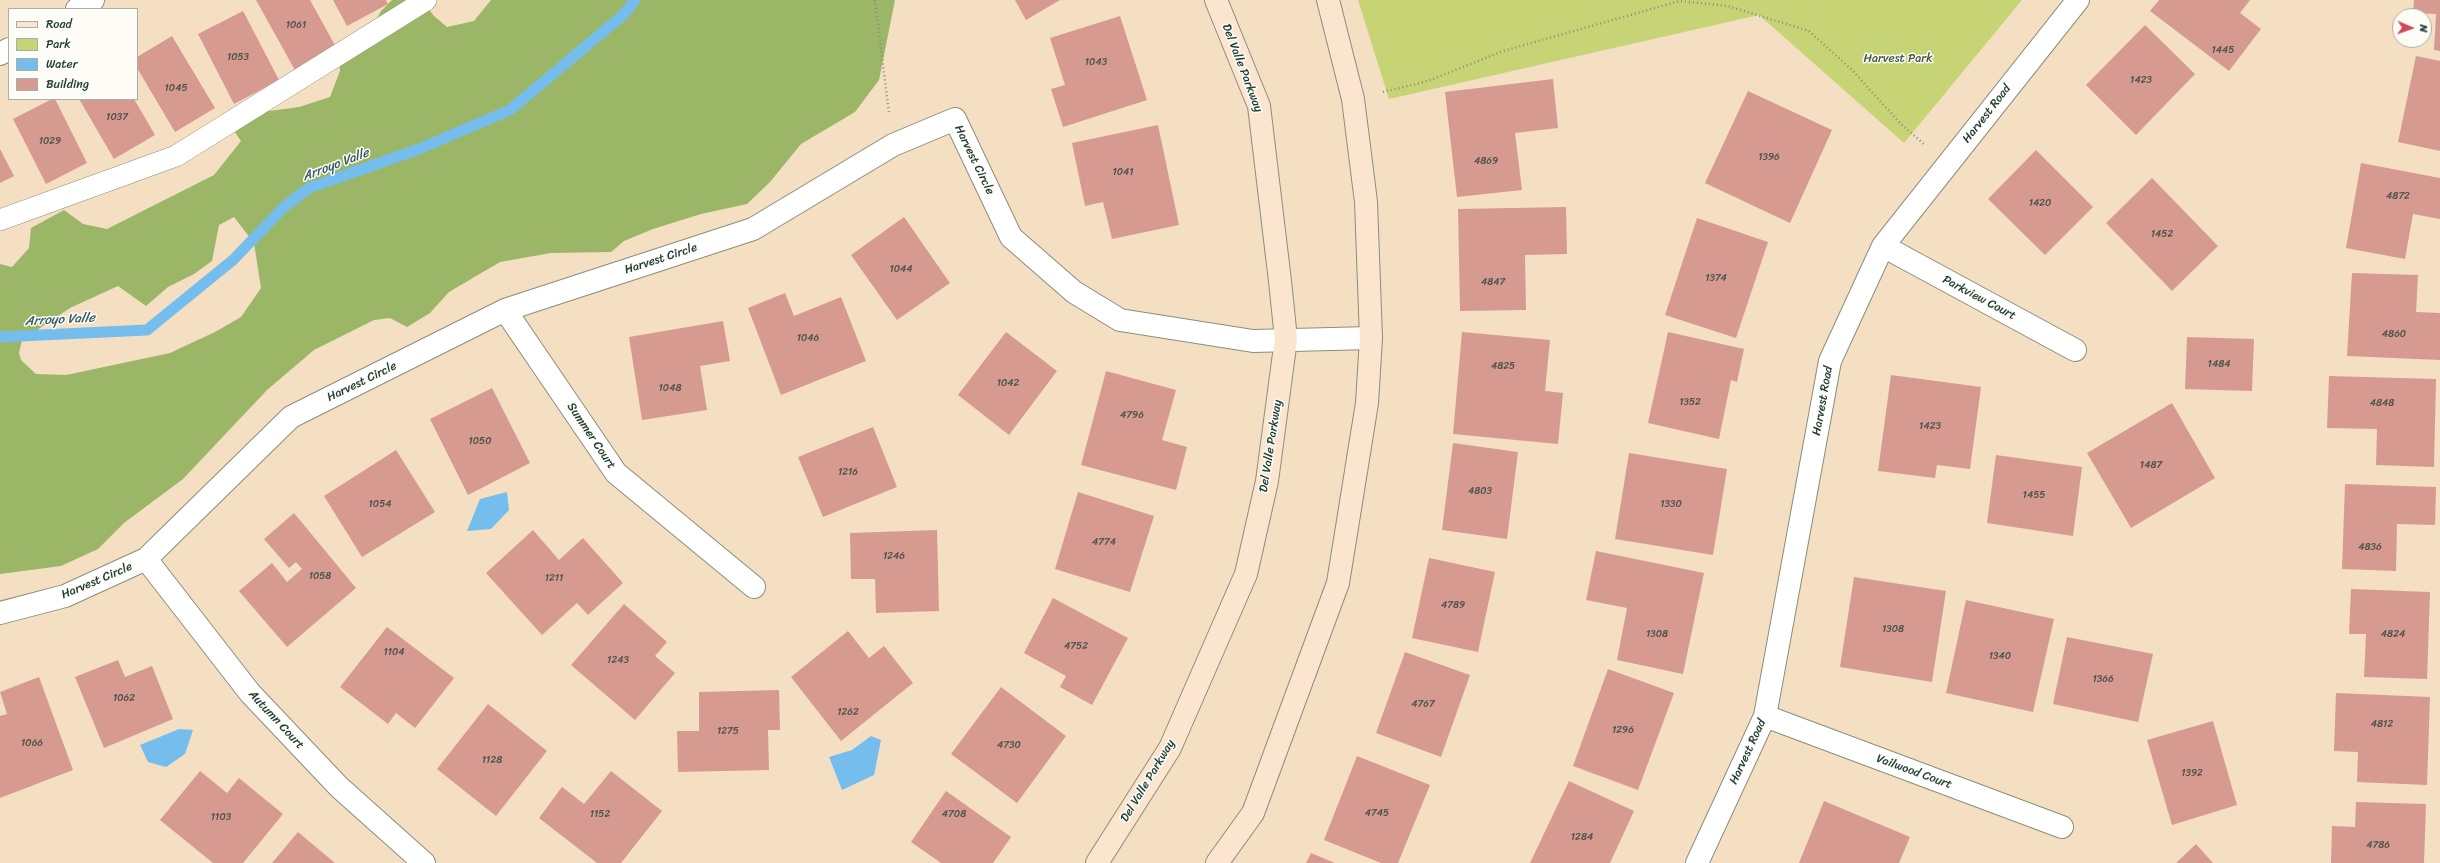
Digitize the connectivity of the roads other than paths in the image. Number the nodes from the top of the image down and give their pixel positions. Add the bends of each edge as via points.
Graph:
1 (93, 0) edge
2 (426, 0) edge
3 (1216, 0) edge
4 (1328, 0) edge
5 (2078, 0) edge
6 (79, 8) edge
7 (0, 220) edge
8 (1883, 246) junction
9 (505, 310) junction
10 (1371, 338) junction
11 (1286, 339) junction
12 (2076, 350) dead end
13 (146, 560) junction
14 (754, 587) dead end
15 (0, 613) edge
16 (1765, 716) junction
17 (2062, 827) dead end
18 (424, 863) edge
19 (1097, 863) edge
20 (1217, 863) edge
21 (1697, 863) edge

1 - 6 street
2 - 7 lane via 176,156
3 - 11 main road, Del Valle Parkway via 1259,106
4 - 10 main road via 1353,99 1366,202
5 - 8 street, Harvest Road
8 - 12 street, Parkview Court
8 - 16 street, Harvest Road via 1830,361
9 - 11 street, Harvest Circle via 753,229 893,145 955,119 1011,237 1074,292 1120,320 1253,341
9 - 13 street, Harvest Circle via 291,417
9 - 14 street, Summer Court via 616,473
10 - 11 street
10 - 20 main road via 1367,404 1338,583 1253,813
11 - 19 main road, Del Valle Parkway via 1267,481 1246,574 1170,748
13 - 15 street, Harvest Circle via 66,596
13 - 18 street, Autumn Court via 250,693 339,787
16 - 17 street, Vailwood Court
16 - 21 street, Harvest Road

